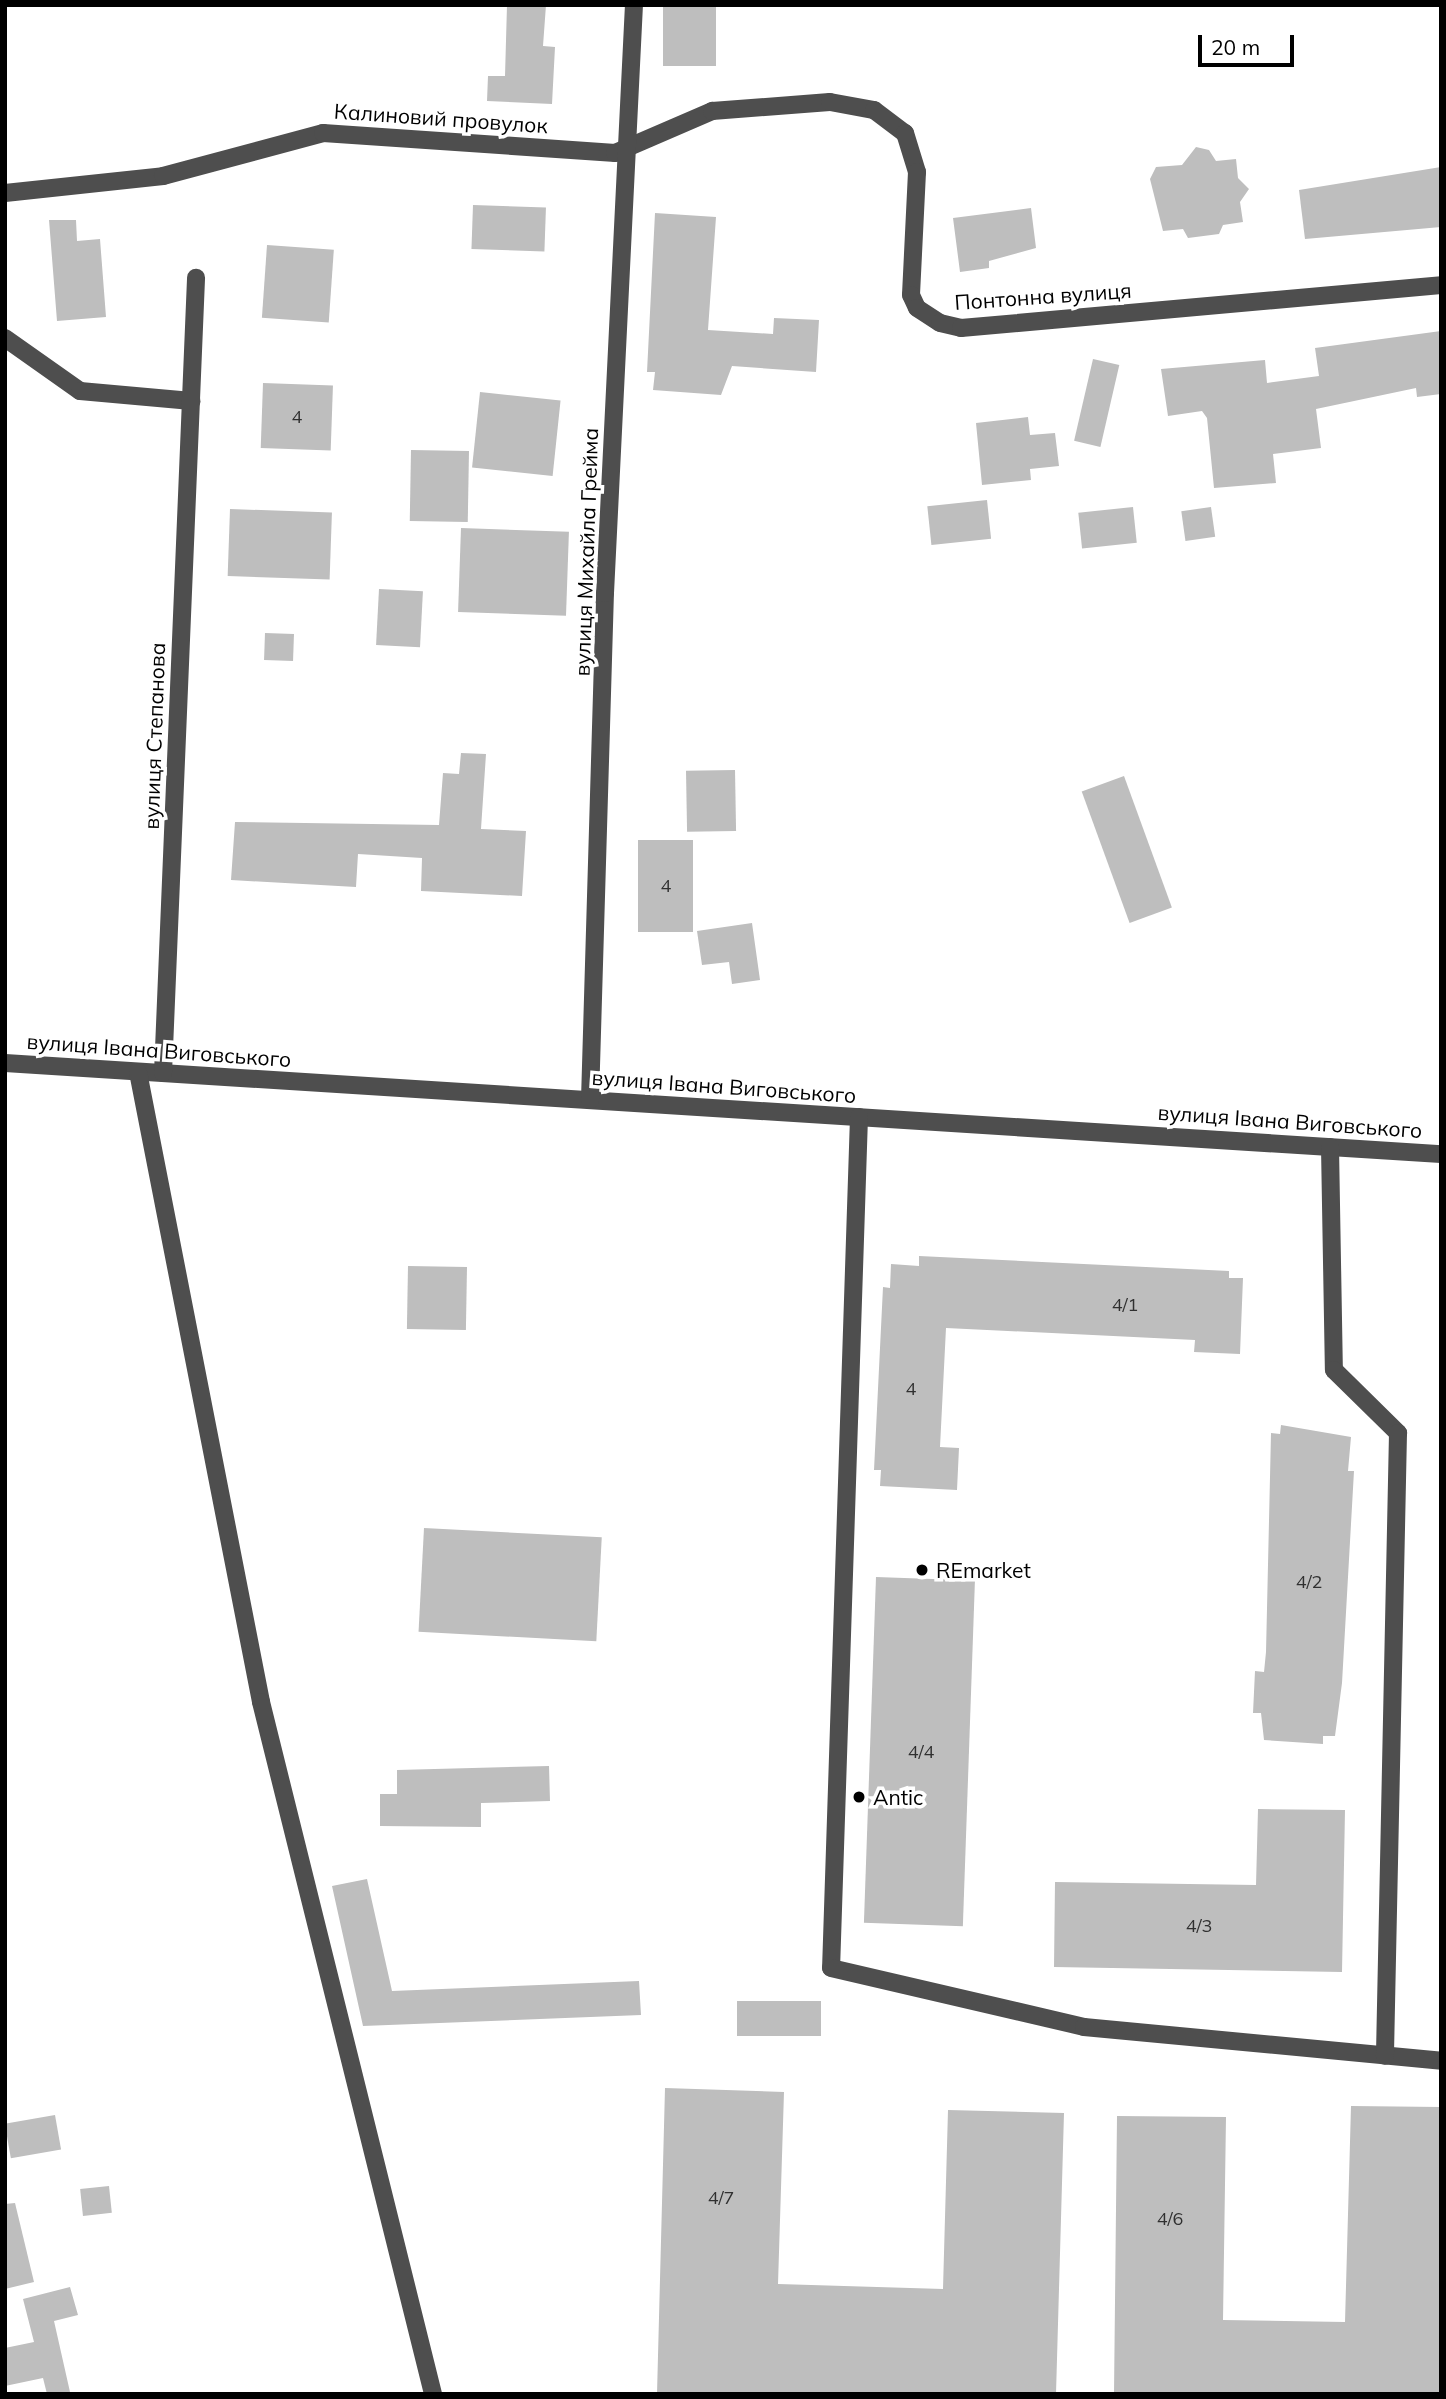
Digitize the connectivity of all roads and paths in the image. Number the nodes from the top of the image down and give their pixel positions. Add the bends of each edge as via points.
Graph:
1 (634, 5) edge
2 (628, 149) junction
3 (5, 193) edge
4 (197, 278) dead end
5 (1441, 285) edge
6 (5, 338) edge
7 (192, 401) junction
8 (5, 1063) edge
9 (138, 1072) junction
10 (163, 1073) junction
11 (590, 1100) junction
12 (859, 1117) junction
13 (1331, 1147) junction
14 (1441, 1154) edge
15 (1385, 2056) junction
16 (1441, 2061) edge
17 (433, 2394) edge

1 - 2 street, вулиця Михайла Грейма
2 - 3 street, Калиновий провулок via 615,153 323,133 163,176
2 - 5 street, Понтонна вулиця via 696,115 753,104 830,102 891,119 909,142 917,172 911,295 928,317 961,328
2 - 11 street, вулиця Михайла Грейма via 606,593
4 - 7 street, вулиця Степанова
6 - 7 street via 80,391
7 - 10 street, вулиця Степанова
8 - 9 street, вулиця Івана Виговського
9 - 10 street, вулиця Івана Виговського
9 - 17 street via 261,1702
10 - 11 street, вулиця Івана Виговського
11 - 12 street, вулиця Івана Виговського
12 - 13 street, вулиця Івана Виговського
12 - 15 street via 831,1968 1084,2027
13 - 14 street, вулиця Івана Виговського
13 - 15 street via 1334,1370 1398,1433
15 - 16 street

